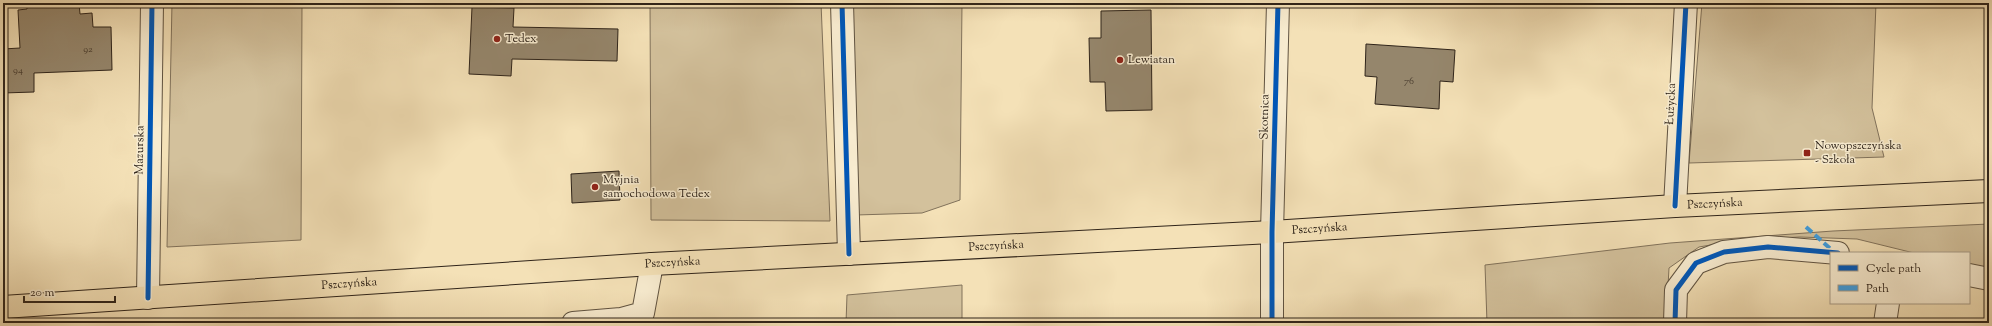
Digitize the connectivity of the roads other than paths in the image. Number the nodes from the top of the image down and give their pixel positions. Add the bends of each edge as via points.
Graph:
1 (152, 3) edge
2 (842, 3) edge
3 (1278, 3) edge
4 (1686, 3) edge
5 (1989, 191) edge
6 (1675, 206) junction
7 (1272, 232) junction
8 (1830, 252) edge
9 (849, 254) junction
10 (652, 264) junction
11 (1970, 275) edge
12 (1989, 280) edge
13 (148, 298) junction
14 (1888, 304) edge
15 (3, 307) edge
16 (573, 323) edge
17 (1272, 323) edge
18 (1675, 323) edge
19 (1885, 323) edge

1 - 13 street, Mazurska
2 - 9 street
3 - 7 street, Skotnica
4 - 6 street, Łużycka
5 - 6 main road, Pszczyńska
6 - 7 main road, Pszczyńska
7 - 9 main road, Pszczyńska
7 - 17 street, Skotnica
8 - 18 street via 1768,247 1724,252 1696,263 1676,290
9 - 10 main road, Pszczyńska
10 - 13 main road, Pszczyńska
10 - 16 street via 643,313 621,319
11 - 12 street
13 - 15 main road, Pszczyńska
14 - 19 street

